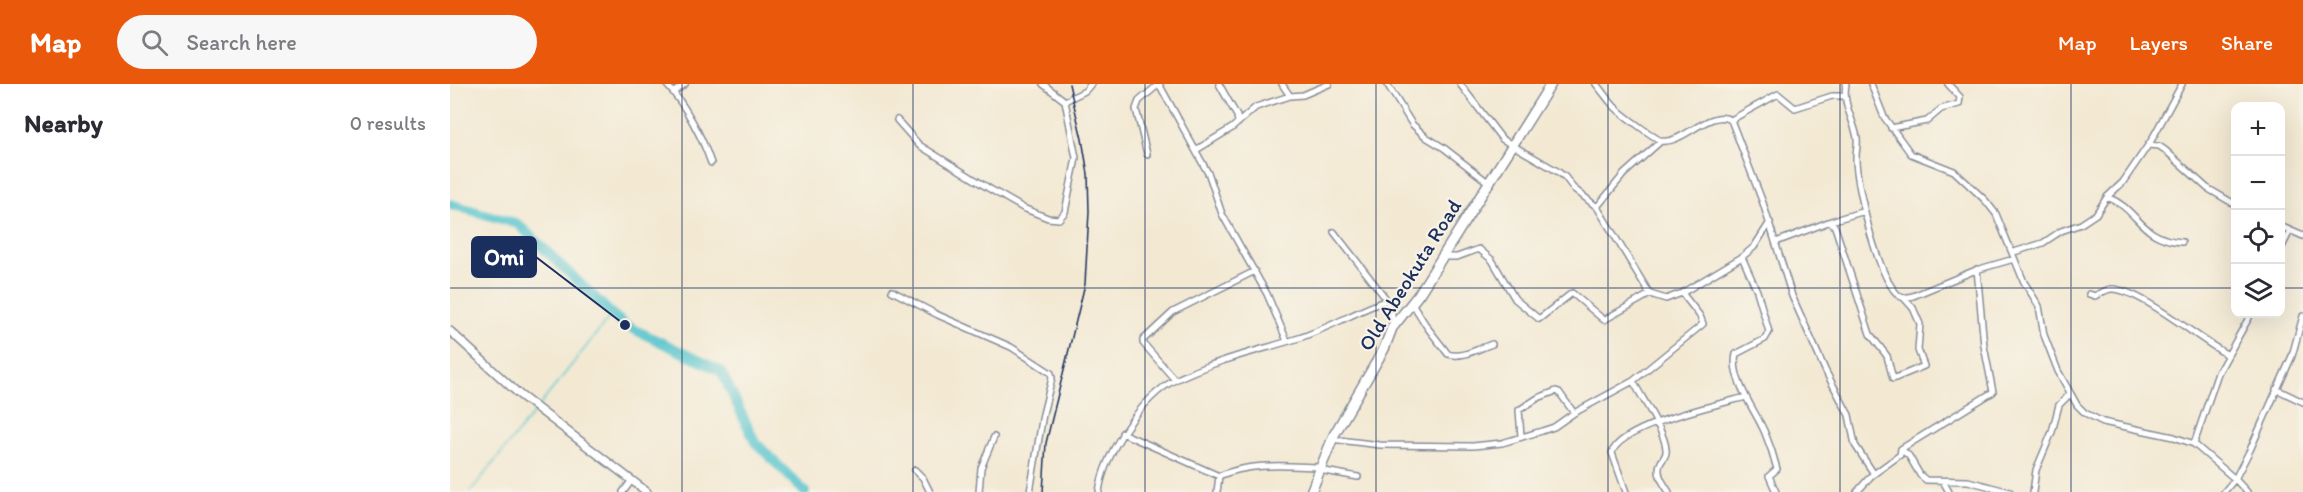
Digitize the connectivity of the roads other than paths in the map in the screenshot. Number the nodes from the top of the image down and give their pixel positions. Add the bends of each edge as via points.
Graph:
1 (666, 84) edge
2 (685, 84) edge
3 (1043, 84) edge
4 (1091, 84) edge
5 (1159, 84) edge
6 (1219, 84) edge
7 (1282, 84) edge
8 (1329, 84) edge
9 (1387, 84) edge
10 (1460, 84) edge
11 (1551, 84) edge
12 (1596, 84) edge
13 (1846, 84) edge
14 (1871, 84) edge
15 (1948, 84) edge
16 (2182, 84) edge
17 (674, 92) junction
18 (1290, 96) junction
19 (1844, 96) junction
20 (1065, 101) junction
21 (1239, 119) junction
22 (897, 120) dead end
23 (1731, 120) junction
24 (1891, 128) junction
25 (1661, 141) junction
26 (1512, 145) junction
27 (2148, 145) junction
28 (1196, 150) junction
29 (1147, 154) dead end
30 (711, 163) dead end
31 (1489, 183) junction
32 (2108, 197) junction
33 (2231, 203) edge
34 (1597, 207) junction
35 (1865, 211) junction
36 (1831, 221) junction
37 (1770, 222) junction
38 (2285, 228) edge
39 (2290, 231) junction
40 (1334, 232) dead end
41 (2303, 236) edge
42 (2285, 241) edge
43 (1776, 242) junction
44 (2182, 242) dead end
45 (2013, 252) junction
46 (1443, 256) junction
47 (1742, 257) junction
48 (2014, 259) junction
49 (1977, 269) junction
50 (1255, 271) junction
51 (892, 291) dead end
52 (1682, 293) junction
53 (1650, 294) junction
54 (2089, 294) dead end
55 (1904, 298) junction
56 (1387, 300) junction
57 (1412, 303) junction
58 (2303, 316) edge
59 (2249, 318) edge
60 (1392, 328) junction
61 (450, 331) edge
62 (2301, 334) edge
63 (1287, 341) junction
64 (1492, 344) dead end
65 (2228, 355) junction
66 (1175, 380) junction
67 (1633, 381) junction
68 (2276, 389) junction
69 (2070, 394) junction
70 (1746, 397) junction
71 (2303, 402) edge
72 (1574, 413) junction
73 (1655, 422) junction
74 (1122, 433) junction
75 (1521, 436) junction
76 (994, 437) dead end
77 (1331, 439) junction
78 (2194, 444) junction
79 (1901, 448) junction
80 (1319, 469) junction
81 (915, 470) dead end
82 (1874, 474) junction
83 (1219, 476) junction
84 (1358, 477) dead end
85 (2235, 479) junction
86 (632, 480) junction
87 (1943, 481) junction
88 (623, 492) edge
89 (646, 492) edge
90 (930, 492) edge
91 (979, 492) edge
92 (1030, 492) edge
93 (1099, 492) edge
94 (1217, 492) edge
95 (1311, 492) edge
96 (1626, 492) edge
97 (1668, 492) edge
98 (1776, 492) edge
99 (1857, 492) edge
100 (1949, 492) edge
101 (2010, 492) edge
102 (2033, 492) edge
103 (2224, 492) edge
104 (2247, 492) edge

1 - 17 street
2 - 17 street
3 - 20 street
4 - 20 street
5 - 28 street
5 - 29 street via 1139,101 1136,109
6 - 21 street
7 - 18 street
8 - 18 street
9 - 31 street via 1412,124
10 - 26 street via 1502,139
11 - 26 highway, Old Abeokuta Road
12 - 25 street via 1617,110
13 - 19 street
14 - 24 street
15 - 24 street via 1962,100 1959,104 1941,109 1927,121
16 - 27 street
17 - 30 street
18 - 21 street via 1256,107
19 - 23 street via 1795,108 1778,94
19 - 35 street via 1857,142
20 - 22 street via 1076,159 1065,212 1059,219 1048,218 990,189 920,145
21 - 28 street
23 - 25 street via 1718,117 1671,141
23 - 37 street
24 - 45 street via 1911,154 1954,171 1985,200
25 - 34 street via 1624,174
26 - 31 highway, Old Abeokuta Road
26 - 34 street via 1557,171
27 - 32 street
27 - 33 street via 2165,150 2207,188
28 - 50 street via 1222,214
31 - 46 highway, Old Abeokuta Road
32 - 44 street via 2146,230 2168,241
32 - 45 street via 2088,221 2043,243
34 - 53 street
35 - 36 street
35 - 55 street via 1886,279 1895,294
36 - 43 street
36 - 55 street via 1870,334 1887,356 1893,380 1924,366 1918,350 1920,324
37 - 43 street
37 - 47 street via 1754,247
38 - 39 street
39 - 41 street
39 - 42 street
40 - 56 street
43 - 82 street via 1807,333 1849,415 1855,445
45 - 48 street
46 - 53 street via 1457,257 1479,249 1492,260 1515,299 1539,319 1572,293 1604,320
46 - 57 highway, Old Abeokuta Road
47 - 52 street
47 - 70 street via 1769,332 1765,339 1736,354
48 - 49 street
48 - 69 street via 2039,306 2049,350
49 - 55 street
49 - 79 street via 1993,392
50 - 63 street
50 - 66 street via 1173,312 1143,340
51 - 92 street via 1011,347 1051,373
52 - 53 street via 1666,300
52 - 67 street via 1703,324
54 - 65 street via 2122,290
56 - 60 street
56 - 63 street
57 - 60 highway, Old Abeokuta Road
57 - 64 street via 1448,354 1463,355
58 - 62 street
59 - 65 street
60 - 77 highway, Old Abeokuta Road via 1384,349
61 - 86 street via 520,395
62 - 68 street
63 - 66 street
65 - 78 street
66 - 74 street
67 - 72 street
67 - 73 street
68 - 71 street
68 - 85 street
69 - 78 street via 2085,413 2103,422
69 - 102 street via 2059,405 2036,470
70 - 73 street
70 - 98 street via 1770,444 1777,469 1769,476
72 - 75 street via 1554,427
72 - 75 street via 1559,392 1538,398 1519,410
73 - 96 street via 1613,448
73 - 97 street via 1666,448 1658,472
74 - 83 street
74 - 93 street
75 - 77 street via 1473,446 1440,447 1380,446
76 - 91 street via 981,468
77 - 80 highway, Old Abeokuta Road
78 - 85 street
79 - 82 street via 1900,454
79 - 87 street via 1923,478
80 - 83 street via 1262,466
80 - 84 street
80 - 95 highway, Old Abeokuta Road
81 - 90 street
82 - 99 street
83 - 94 street
85 - 103 street
85 - 104 street
86 - 88 street
86 - 89 street
87 - 100 street
87 - 101 street via 1968,482

